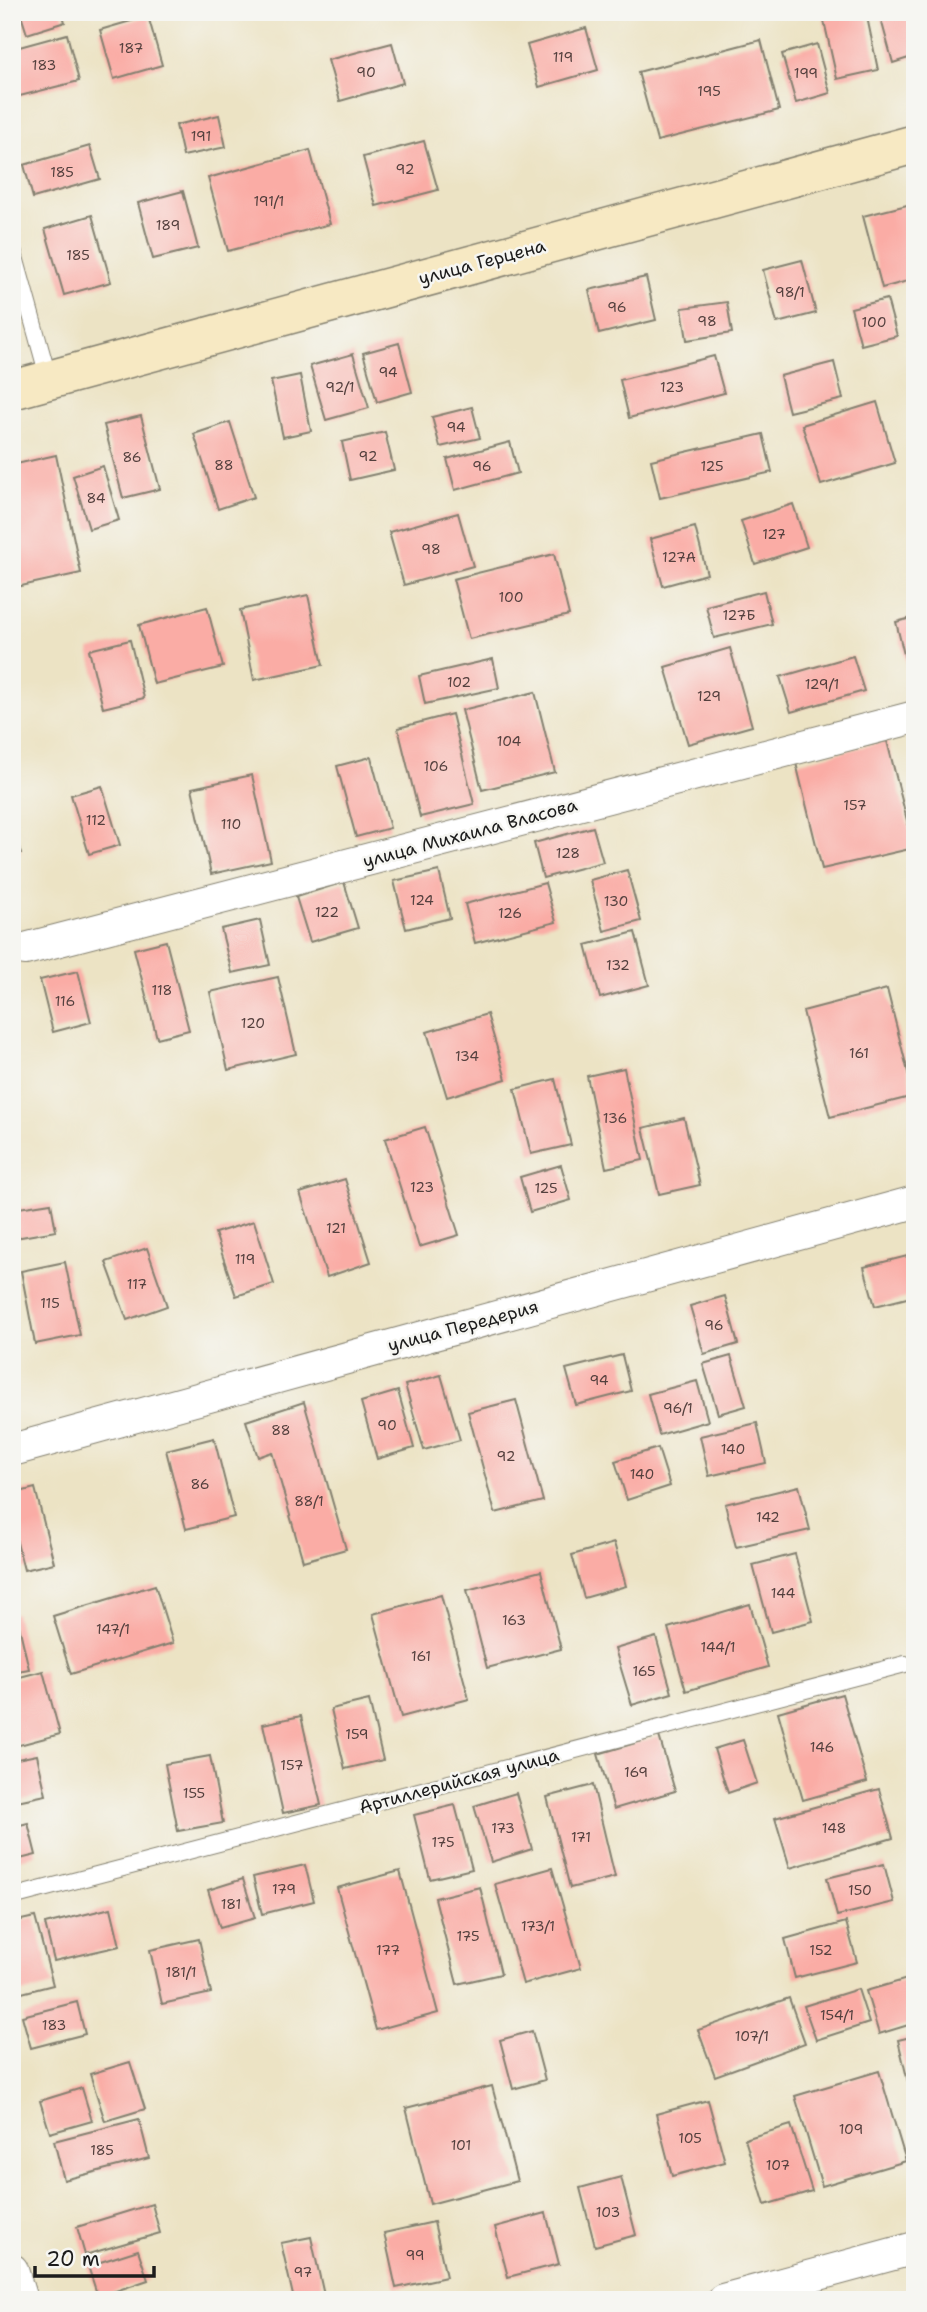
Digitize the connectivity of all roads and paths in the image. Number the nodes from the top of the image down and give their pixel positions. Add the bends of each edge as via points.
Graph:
1 (915, 144) edge
2 (12, 246) edge
3 (49, 380) junction
4 (12, 390) edge
5 (915, 717) edge
6 (25, 949) dead end
7 (915, 1202) edge
8 (12, 1450) edge
9 (905, 1664) dead end
10 (12, 1897) edge
11 (915, 2248) edge
12 (12, 2270) edge
13 (21, 2300) edge
14 (723, 2300) edge

1 - 3 street, улица Герцена
2 - 3 lane
3 - 4 street, улица Герцена
5 - 6 street, улица Михаила Власова
7 - 8 street, улица Передерия
9 - 10 lane, Артиллерийская улица
11 - 14 street
12 - 13 street

